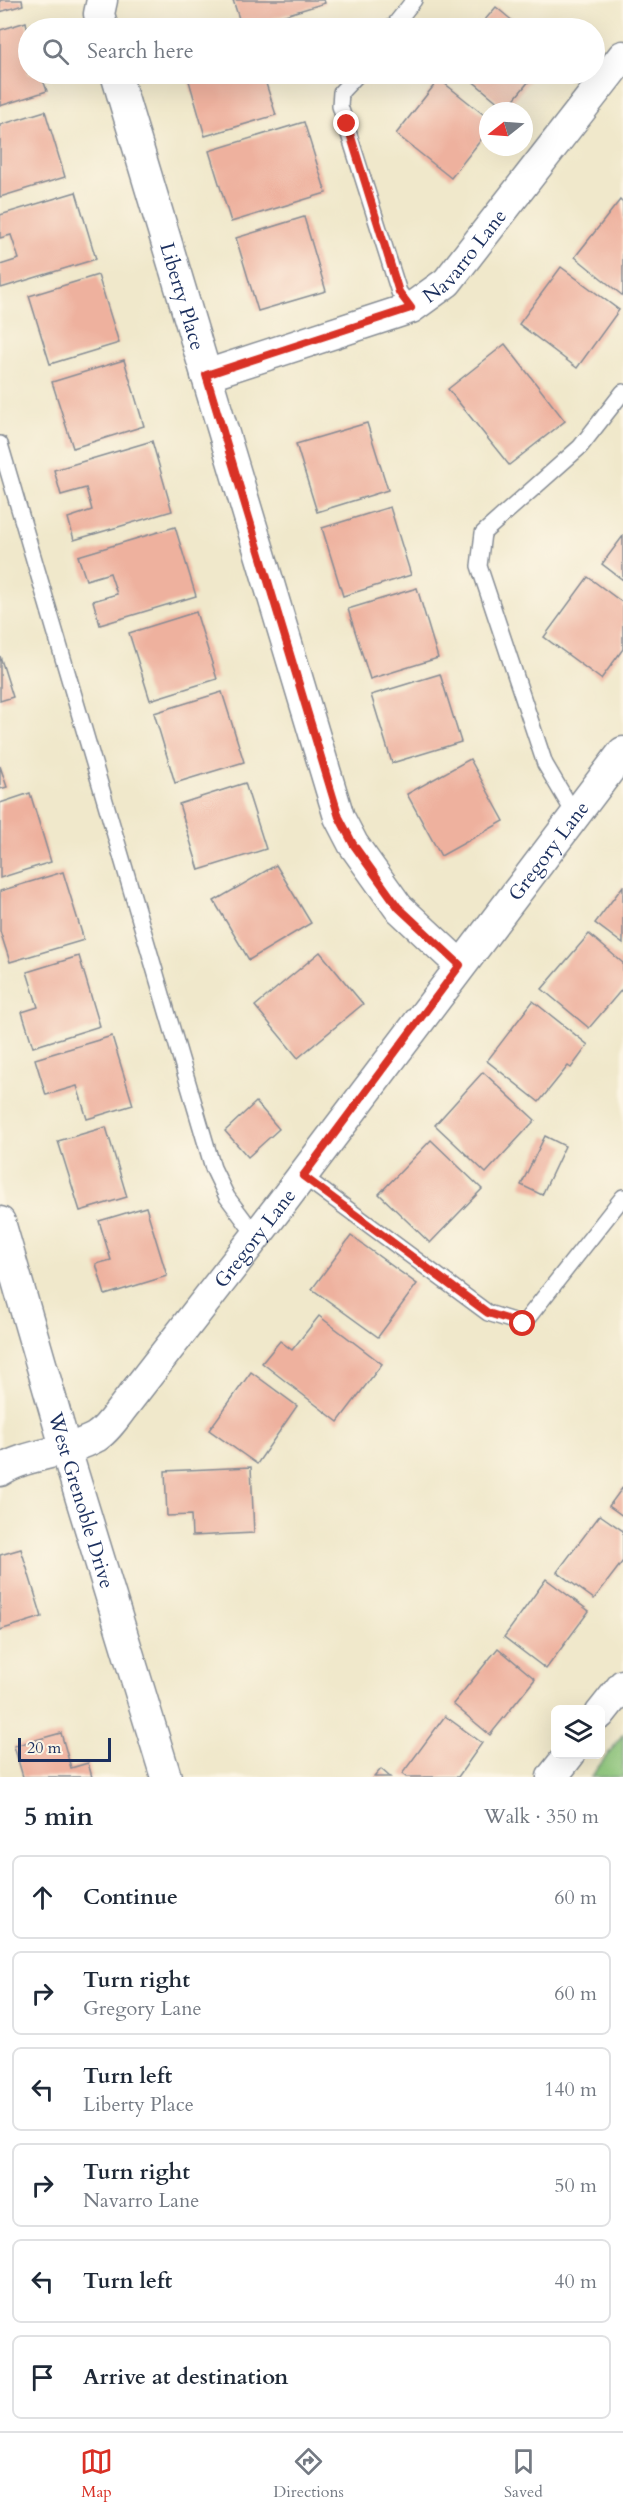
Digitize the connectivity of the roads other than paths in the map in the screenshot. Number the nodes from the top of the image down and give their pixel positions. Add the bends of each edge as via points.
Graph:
1 (102, 0) edge
2 (414, 0) edge
3 (100, 18) edge
4 (400, 18) edge
5 (623, 56) edge
6 (605, 79) edge
7 (119, 84) edge
8 (349, 84) edge
9 (601, 84) edge
10 (411, 308) junction
11 (206, 375) junction
12 (623, 392) edge
13 (0, 444) edge
14 (623, 752) edge
15 (575, 815) junction
16 (460, 965) junction
17 (303, 1176) junction
18 (623, 1197) edge
19 (0, 1222) edge
20 (256, 1236) junction
21 (66, 1450) junction
22 (0, 1471) edge
23 (623, 1685) edge
24 (605, 1708) edge
25 (567, 1759) edge
26 (166, 1777) edge
27 (552, 1777) edge

1 - 3 street
2 - 4 lane
5 - 6 street, Navarro Lane
7 - 11 street, Liberty Place
8 - 10 lane via 341,92 340,106 399,292
9 - 10 street, Navarro Lane via 447,282
10 - 11 street, Navarro Lane
11 - 16 street, Liberty Place via 339,817 353,844 398,907
12 - 15 lane via 580,447 483,533 479,566 545,764
13 - 20 lane via 213,1168 227,1197
14 - 15 street, Gregory Lane
15 - 16 street, Gregory Lane
16 - 17 street, Gregory Lane
17 - 18 lane via 488,1313 523,1324
17 - 20 street, Gregory Lane
19 - 21 street, West Grenoble Drive
20 - 21 street, Gregory Lane via 98,1436
21 - 22 street, Gregory Lane via 11,1464
21 - 26 street, West Grenoble Drive
23 - 24 street
25 - 27 street

